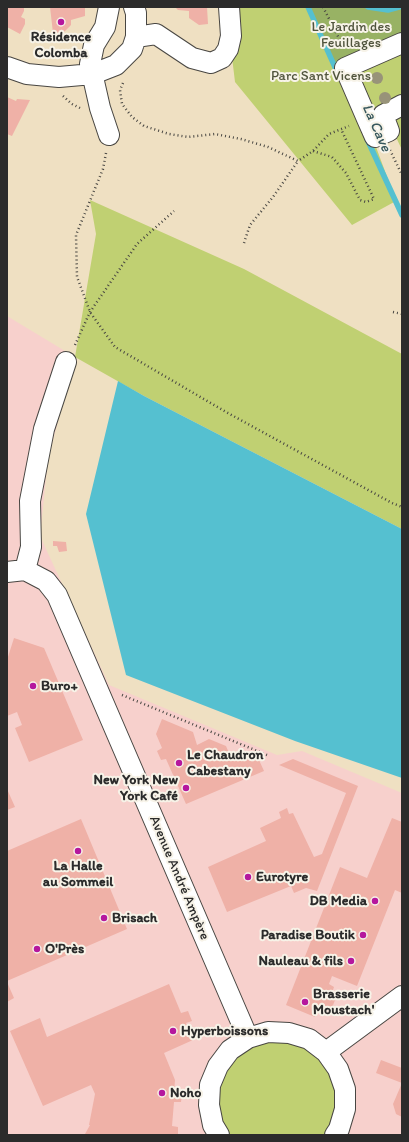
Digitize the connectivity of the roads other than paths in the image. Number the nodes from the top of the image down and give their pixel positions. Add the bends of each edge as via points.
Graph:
1 (109, 7) edge
2 (134, 7) edge
3 (229, 7) edge
4 (136, 36) junction
5 (402, 42) edge
6 (7, 67) edge
7 (93, 74) junction
8 (402, 105) edge
9 (109, 135) road end
10 (66, 362) road end
11 (16, 571) edge
12 (402, 996) edge
13 (248, 1038) junction
14 (326, 1052) junction
15 (343, 1133) edge
16 (219, 1135) edge

1 - 7 street via 105,27 94,45 90,64
2 - 4 street
3 - 4 street via 231,36 228,49 222,58 211,63 192,58 156,34
4 - 7 street via 132,49 116,65
5 - 8 street via 345,68 376,137 389,131 383,115
6 - 7 street via 27,74 59,77
7 - 9 street
10 - 11 street via 44,429 30,501 31,547
11 - 13 street, Avenue André Ampère via 46,581 57,595
12 - 14 street
13 - 14 street via 268,1032 289,1033 309,1040
13 - 16 street via 230,1050 218,1066 210,1085 209,1106 213,1125
14 - 15 street via 338,1069 344,1089

